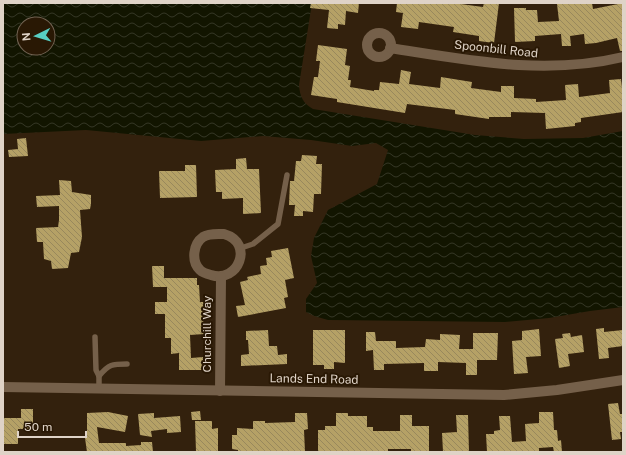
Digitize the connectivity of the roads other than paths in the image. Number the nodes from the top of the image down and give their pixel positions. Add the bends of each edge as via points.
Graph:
1 (390, 48) dead end
2 (623, 57) edge
3 (287, 175) dead end
4 (241, 248) junction
5 (221, 277) junction
6 (95, 337) dead end
7 (127, 364) dead end
8 (99, 376) junction
9 (623, 380) edge
10 (3, 387) edge
11 (99, 389) junction
12 (220, 391) junction

1 - 2 street, Spoonbill Road via 513,66 585,64
3 - 4 lane via 278,224 253,244
4 - 5 street via 239,263 229,275
4 - 5 street via 231,236 224,234 209,234 197,243 194,250 196,265 201,271
5 - 12 street, Churchill Way
6 - 8 lane via 96,370
7 - 8 lane via 111,365
8 - 11 lane
9 - 12 street, Lands End Road via 504,395
10 - 11 street, Lands End Road
11 - 12 street, Lands End Road

